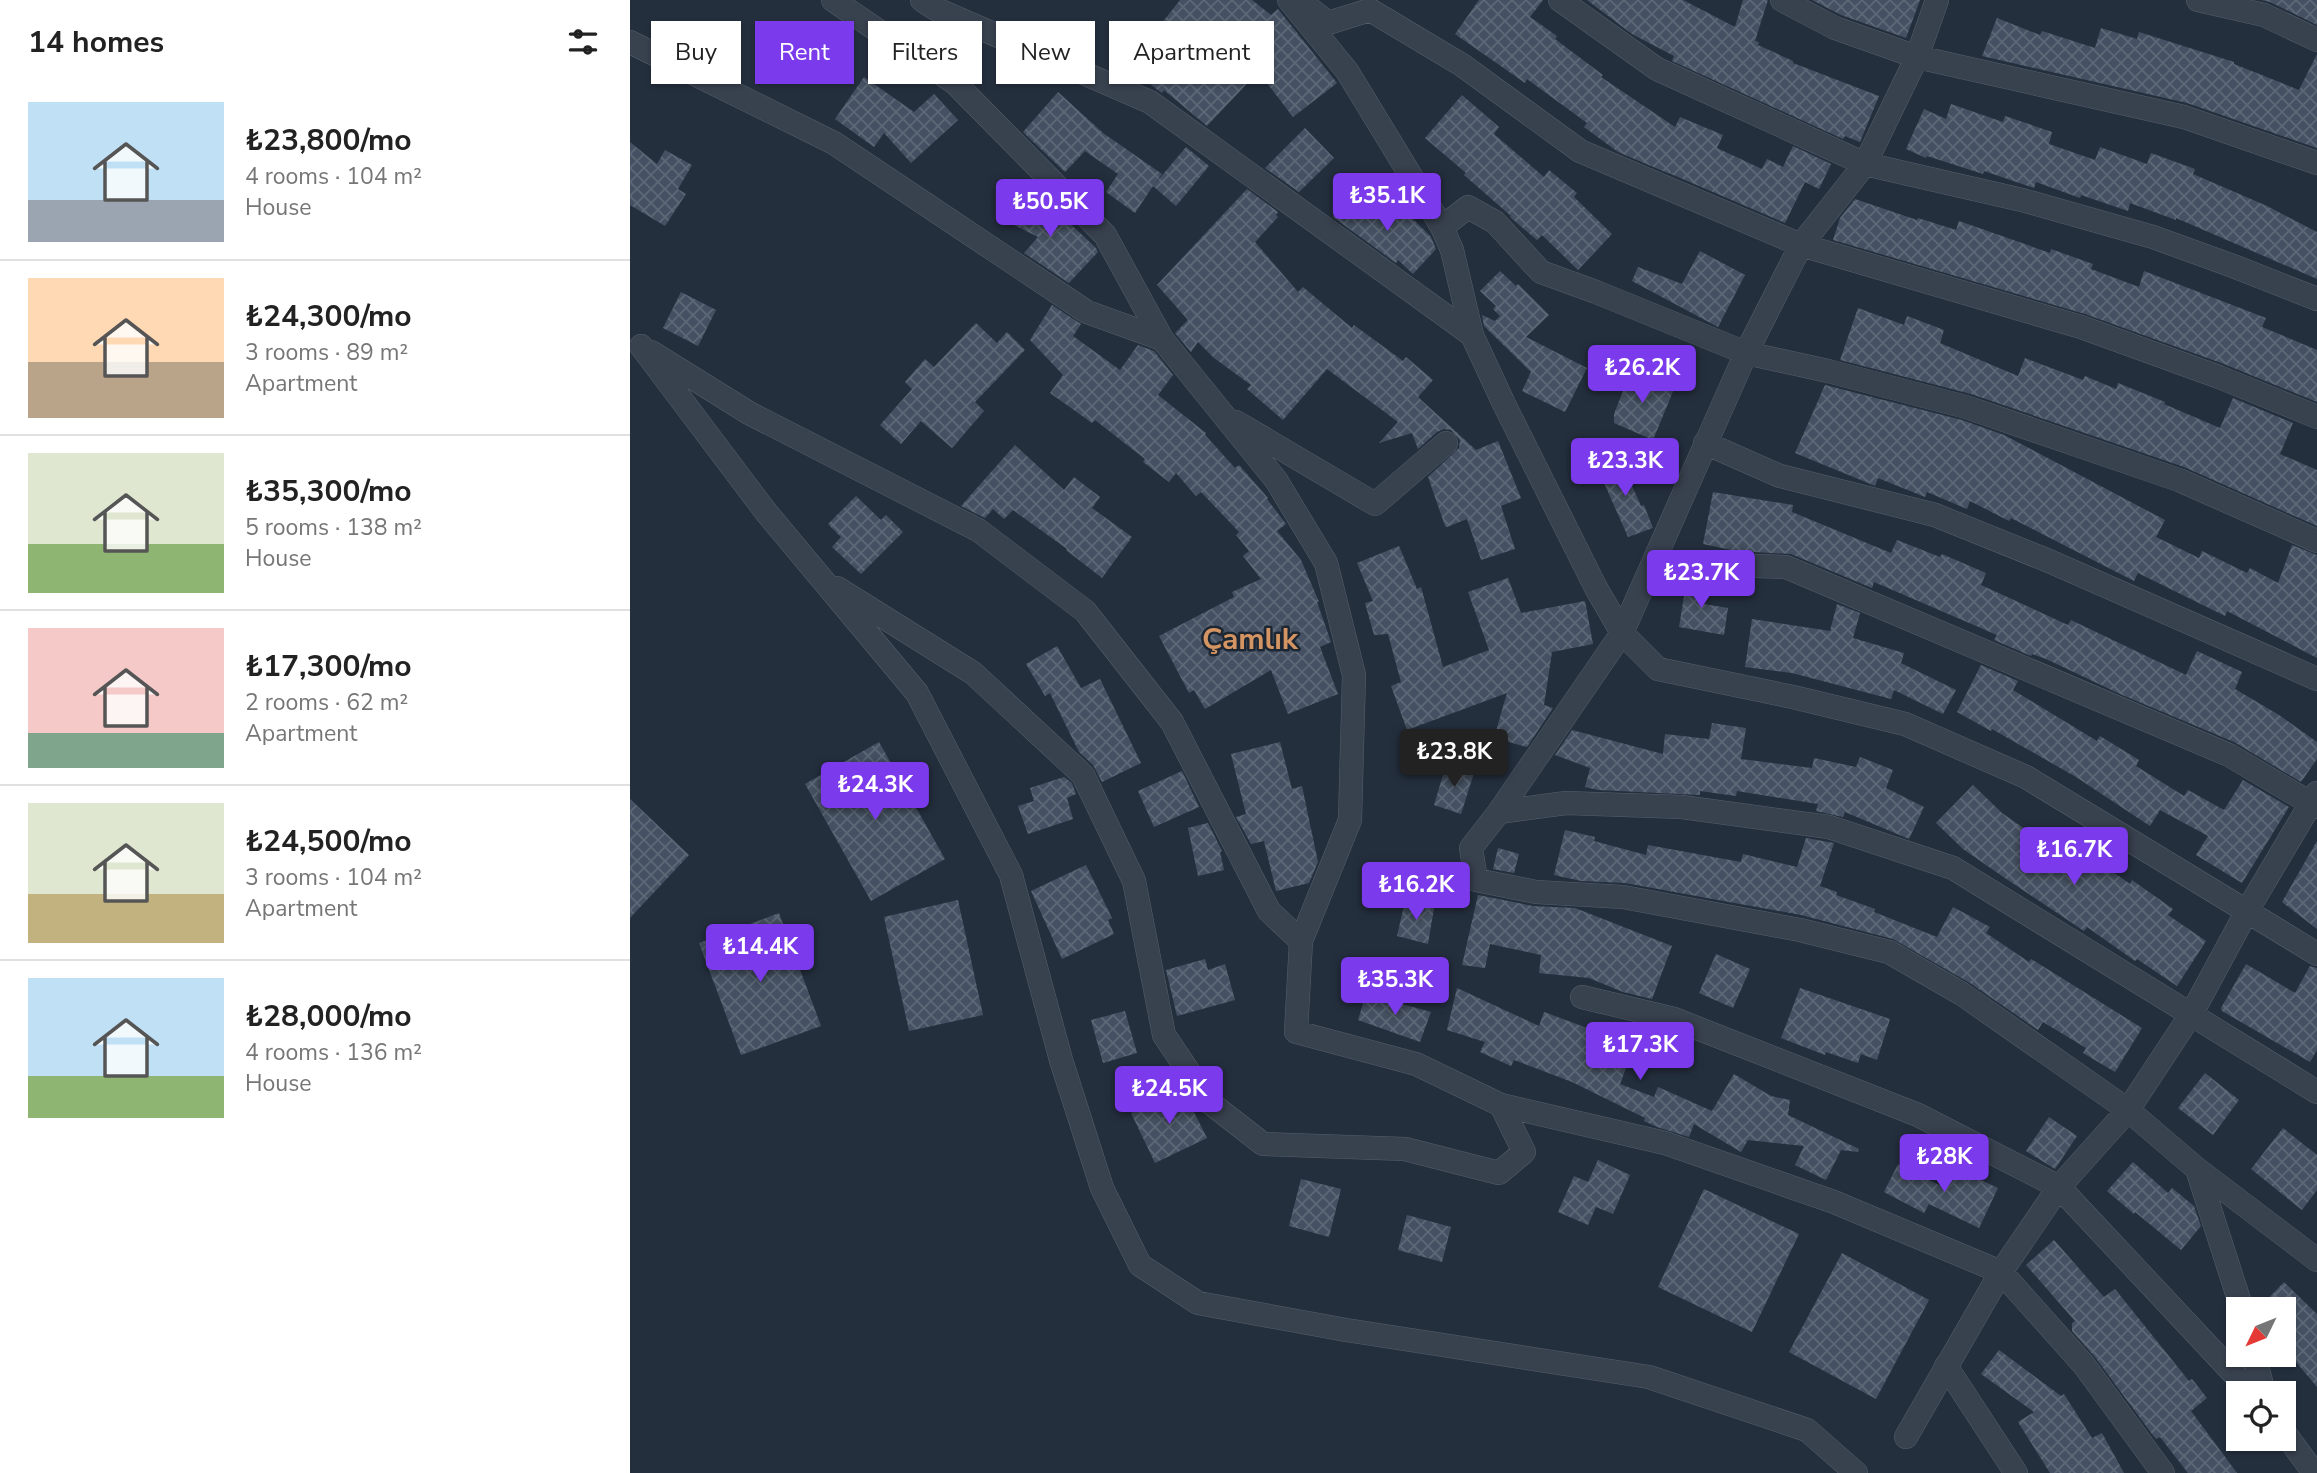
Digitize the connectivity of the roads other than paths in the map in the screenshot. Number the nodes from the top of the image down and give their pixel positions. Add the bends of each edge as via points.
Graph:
1 (834, 0) edge
2 (922, 0) edge
3 (1289, 0) edge
4 (1299, 0) edge
5 (1560, 0) edge
6 (1782, 0) edge
7 (1937, 0) edge
8 (2198, 0) edge
9 (2317, 40) edge
10 (630, 42) edge
11 (1917, 57) junction
12 (2317, 163) edge
13 (1865, 164) junction
14 (1442, 227) junction
15 (1801, 245) junction
16 (2317, 299) edge
17 (1472, 335) junction
18 (1162, 339) junction
19 (635, 341) edge
20 (1746, 353) junction
21 (1222, 414) junction
22 (2317, 417) edge
23 (1446, 443) dead end
24 (1705, 443) junction
25 (2317, 541) edge
26 (1655, 563) junction
27 (820, 576) junction
28 (1622, 633) junction
29 (2317, 680) edge
30 (2315, 801) edge
31 (1499, 812) junction
32 (2247, 911) junction
33 (1301, 941) junction
34 (2317, 954) edge
35 (1582, 997) dead end
36 (2192, 1013) junction
37 (2317, 1091) edge
38 (1501, 1105) junction
39 (2127, 1110) junction
40 (2197, 1169) junction
41 (2059, 1187) junction
42 (2317, 1260) edge
43 (2001, 1272) junction
44 (2239, 1297) edge
45 (1946, 1366) junction
46 (2241, 1381) edge
47 (1906, 1437) dead end
48 (2296, 1448) edge
49 (1856, 1473) edge
50 (2016, 1473) edge
51 (2163, 1473) edge
52 (2314, 1473) edge

1 - 18 street via 955,83 1105,235
2 - 17 street via 1150,102
3 - 14 street via 1347,71
4 - 15 street via 1328,23 1370,10 1462,65 1580,151
5 - 13 street via 1657,69
6 - 11 street via 1835,27
7 - 11 street
8 - 9 street via 2264,15
10 - 18 street via 834,144 1087,312
11 - 12 street via 2184,117
11 - 13 street
13 - 15 street
13 - 16 street via 2022,200 2153,237
14 - 17 street
14 - 20 street via 1468,207 1495,222 1541,272
15 - 20 street
15 - 22 street via 2081,327
17 - 28 street
18 - 21 street
19 - 27 street
19 - 33 street via 749,413 978,530 1085,611 1172,722 1269,911
20 - 24 street
20 - 25 street via 1966,407 2179,480
21 - 23 street via 1376,504
21 - 33 street via 1276,480 1326,563 1354,676 1350,820
24 - 26 street
24 - 29 street via 1780,476 1935,515
26 - 28 street
26 - 30 street via 1786,567 2229,755
27 - 38 street via 973,674 1083,775 1134,881 1164,1035 1209,1101 1263,1144 1405,1149 1499,1173 1524,1152
27 - 49 street via 917,693 1011,875 1061,1060 1102,1188 1140,1265 1198,1303 1649,1377 1807,1430
28 - 31 street
28 - 32 street via 1658,669 1905,724 2014,772
30 - 32 street
31 - 36 street via 1566,803 1682,807 1829,827 1953,868
31 - 39 street via 1471,848 1476,880 1536,892 1623,897 1800,930 1889,952 1962,994
32 - 34 street
32 - 36 street
33 - 38 street via 1296,1032 1416,1064
35 - 41 street via 1674,1019 1918,1115
36 - 37 street
36 - 39 street
38 - 43 street via 1665,1143 1834,1202
39 - 40 street
39 - 41 street
40 - 42 street
40 - 44 street
41 - 43 street
41 - 46 street
43 - 45 street
43 - 51 street via 2084,1364
45 - 47 street
45 - 50 street
48 - 52 street

